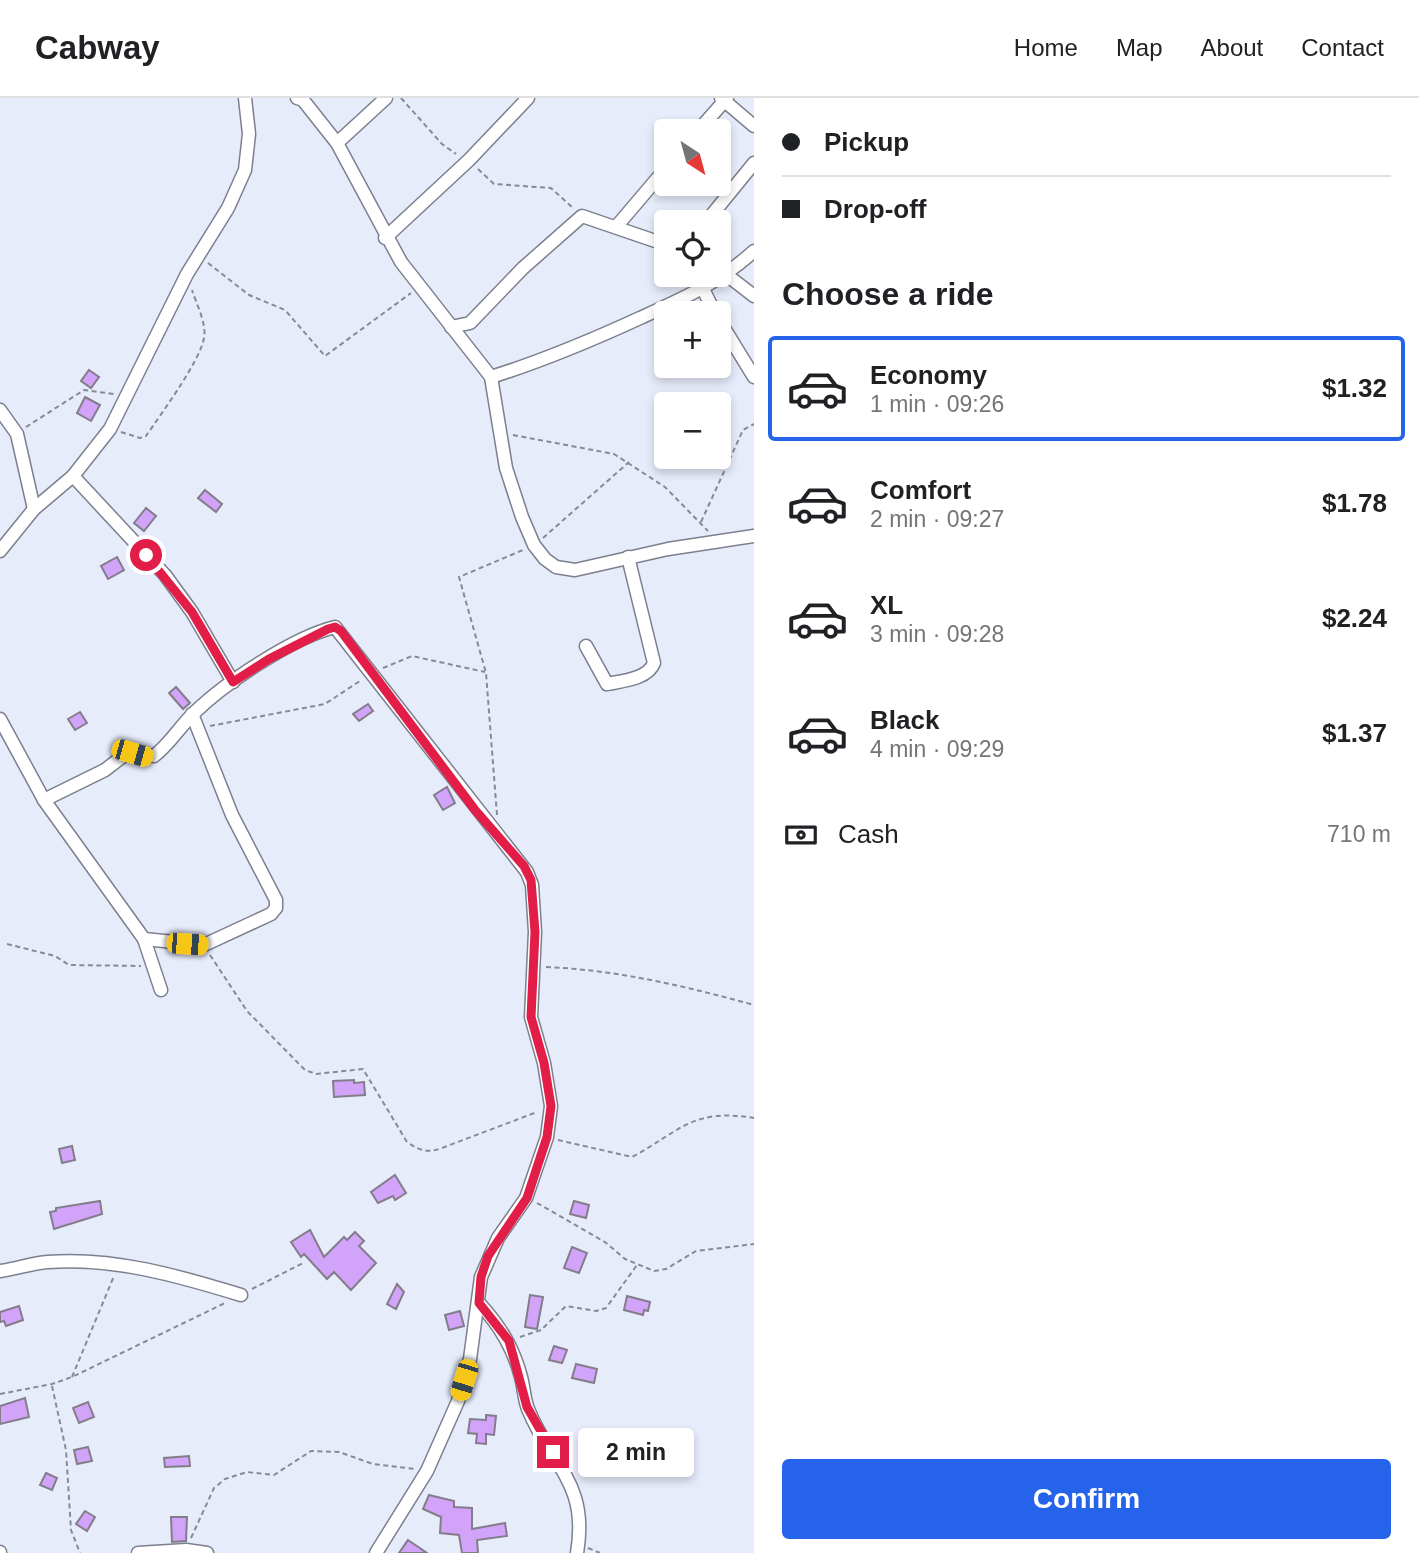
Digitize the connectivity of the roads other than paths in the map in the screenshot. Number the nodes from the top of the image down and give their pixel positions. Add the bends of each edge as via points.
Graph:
1 (245, 98) edge
2 (386, 98) edge
3 (528, 98) edge
4 (302, 99) edge
5 (724, 99) edge
6 (708, 119) edge
7 (754, 126) edge
8 (337, 143) junction
9 (754, 163) edge
10 (654, 182) edge
11 (716, 210) edge
12 (616, 227) junction
13 (385, 238) junction
14 (654, 240) edge
15 (754, 251) edge
16 (731, 266) edge
17 (731, 277) edge
18 (701, 287) edge
19 (705, 287) edge
20 (702, 290) junction
21 (754, 296) edge
22 (708, 301) edge
23 (451, 327) junction
24 (731, 340) edge
25 (491, 377) junction
26 (754, 377) edge
27 (0, 410) edge
28 (74, 476) junction
29 (34, 509) junction
30 (754, 536) edge
31 (0, 551) edge
32 (628, 556) junction
33 (586, 646) dead end
34 (233, 682) junction
35 (192, 714) junction
36 (0, 719) edge
37 (44, 800) junction
38 (144, 939) junction
39 (160, 989) dead end
40 (0, 1271) edge
41 (241, 1295) road end
42 (479, 1303) junction
43 (138, 1553) edge
44 (207, 1553) edge
45 (376, 1553) edge
46 (577, 1553) edge

1 - 28 street via 249,134 245,170 228,208 187,274 110,429
2 - 8 street
3 - 13 street via 470,160
4 - 8 street
5 - 6 street
5 - 7 street
8 - 13 street
9 - 11 street
10 - 12 street
12 - 14 street
12 - 23 street via 582,216 470,323
13 - 23 street
15 - 16 street
17 - 21 street
18 - 20 street
19 - 20 street
20 - 22 street
20 - 25 street via 556,357
23 - 25 street
24 - 26 street
25 - 32 street via 506,468 534,545 556,568 575,570
27 - 29 street via 16,433
28 - 29 street
28 - 34 street via 165,575
29 - 31 street
30 - 32 street
32 - 33 street via 652,670 607,684
34 - 35 street
34 - 42 street via 335,627 531,880 535,932 532,1027 551,1106 547,1137 527,1198 488,1256
35 - 37 street via 154,756 127,753 105,770
35 - 38 street via 276,908 204,945
36 - 37 street
37 - 38 street
38 - 39 street
40 - 41 street via 47,1262 119,1265
42 - 45 street via 458,1401 427,1471
42 - 46 street via 509,1341 527,1407 564,1468 580,1512
43 - 44 street

